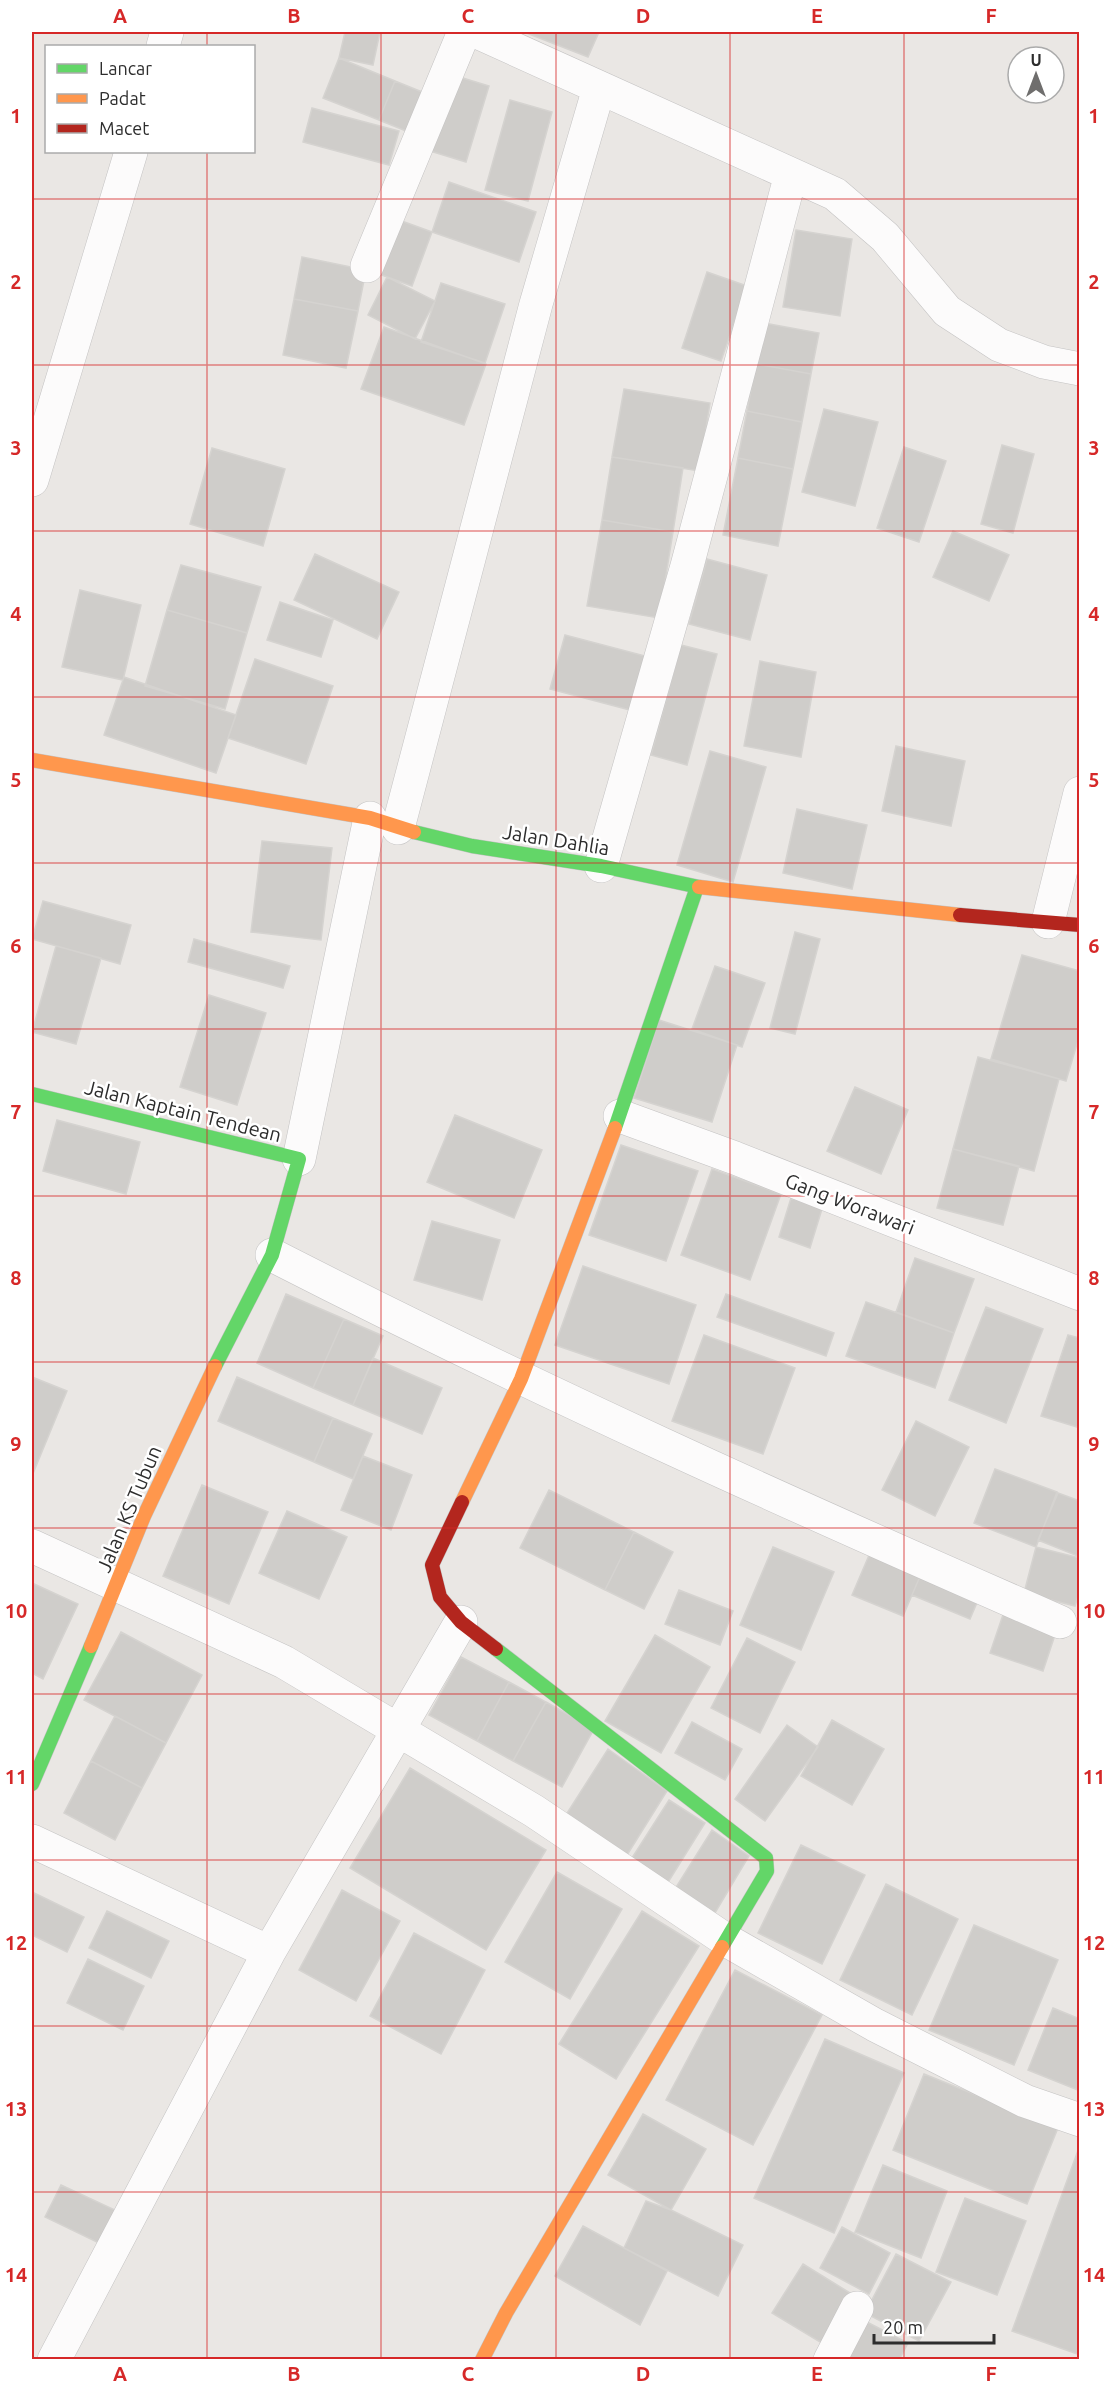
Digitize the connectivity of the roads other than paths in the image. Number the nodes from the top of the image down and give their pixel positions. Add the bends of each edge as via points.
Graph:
1 (464, 32) edge
2 (477, 32) edge
3 (599, 88) junction
4 (131, 153) edge
5 (791, 174) junction
6 (367, 266) dead end
7 (1080, 369) edge
8 (32, 480) edge
9 (32, 760) edge
10 (1080, 793) edge
11 (384, 823) junction
12 (601, 866) junction
13 (697, 887) junction
14 (1048, 922) junction
15 (1080, 925) edge
16 (32, 1094) edge
17 (620, 1116) junction
18 (299, 1159) junction
19 (272, 1255) junction
20 (1080, 1294) edge
21 (521, 1379) junction
22 (32, 1546) edge
23 (117, 1585) junction
24 (461, 1622) junction
25 (1060, 1622) dead end
26 (399, 1729) junction
27 (32, 1784) edge
28 (32, 1842) edge
29 (726, 1940) junction
30 (269, 1952) junction
31 (1080, 2120) edge
32 (857, 2308) dead end
33 (54, 2360) edge
34 (482, 2360) edge
35 (830, 2360) edge

1 - 6 street
2 - 3 street
3 - 5 street
3 - 11 street
4 - 8 street
5 - 7 street via 835,194 885,237 946,311 999,345 1044,362
5 - 12 street via 687,566
9 - 11 street, Jalan Dahlia
10 - 14 street
11 - 12 street, Jalan Dahlia via 472,846
11 - 18 street
12 - 13 street, Jalan Dahlia
13 - 14 street, Jalan Dahlia
13 - 17 street
14 - 15 street, Jalan Dahlia
16 - 18 street, Jalan Kaptain Tendean
17 - 20 street, Gang Worawari
17 - 21 street
18 - 19 street, Jalan Kaptain Tendean
19 - 21 street
19 - 23 street, Jalan KS Tubun via 144,1516
21 - 24 street via 432,1565 440,1596
21 - 25 street
22 - 23 street
23 - 26 street via 284,1662
23 - 27 street, Jalan KS Tubun
24 - 26 street
24 - 29 street via 766,1858 767,1871
26 - 29 street via 534,1811
26 - 30 street
28 - 30 street
29 - 31 street via 875,2025 1025,2100
29 - 34 street
30 - 33 street
32 - 35 street

